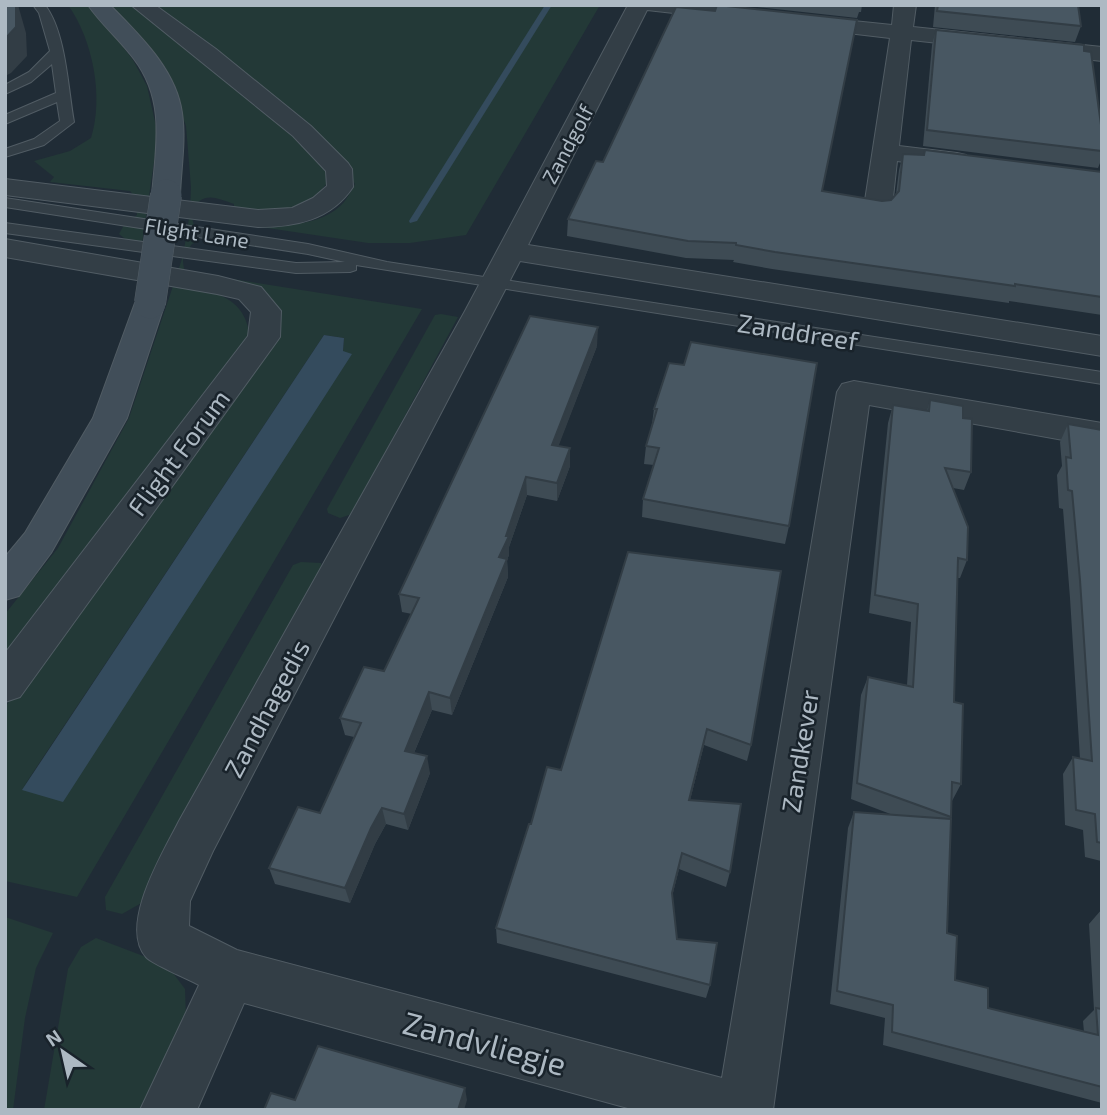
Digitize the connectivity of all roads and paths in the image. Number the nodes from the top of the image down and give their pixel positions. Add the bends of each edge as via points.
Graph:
1 (39, 5) edge
2 (98, 5) edge
3 (141, 5) edge
4 (639, 5) edge
5 (652, 5) edge
6 (905, 5) edge
7 (683, 7) edge
8 (751, 16) edge
9 (778, 19) edge
10 (902, 32) junction
11 (56, 51) junction
12 (1102, 54) edge
13 (5, 90) edge
14 (63, 94) junction
15 (5, 120) edge
16 (886, 152) junction
17 (5, 153) edge
18 (980, 164) edge
19 (10, 190) edge
20 (878, 207) edge
21 (5, 228) edge
22 (5, 248) edge
23 (5, 254) edge
24 (43, 254) junction
25 (387, 267) junction
26 (502, 267) junction
27 (1102, 346) edge
28 (1102, 378) edge
29 (1102, 435) edge
30 (5, 585) edge
31 (5, 685) edge
32 (231, 974) junction
33 (168, 1110) edge
34 (738, 1110) edge
35 (745, 1110) edge

1 - 11 lane
2 - 30 main road, bridge via 154,71 170,112 166,195 150,303 110,418 38,543
3 - 19 street via 302,131 339,169 340,187 315,210 288,218 250,218
4 - 26 street, Zandgolf
5 - 7 street
6 - 10 street
7 - 8 street
9 - 10 street
10 - 12 street
10 - 16 street
11 - 13 lane via 44,67
11 - 14 lane
14 - 15 lane
14 - 17 lane via 67,122 56,133
16 - 18 street
16 - 20 street
19 - 25 lane, Flight Lane
21 - 25 lane, Flight Lane via 296,268
22 - 24 street, Flight Forum
23 - 24 lane
24 - 31 street, Flight Forum via 250,293 266,311 264,337
25 - 26 lane, Flight Lane
26 - 27 street, Zanddreef
26 - 28 lane, Zanddreef
26 - 32 street, Zandhagedis via 165,900 164,940
29 - 35 street, Zandkever via 854,392
32 - 33 street
32 - 34 street, Zandvliegje

